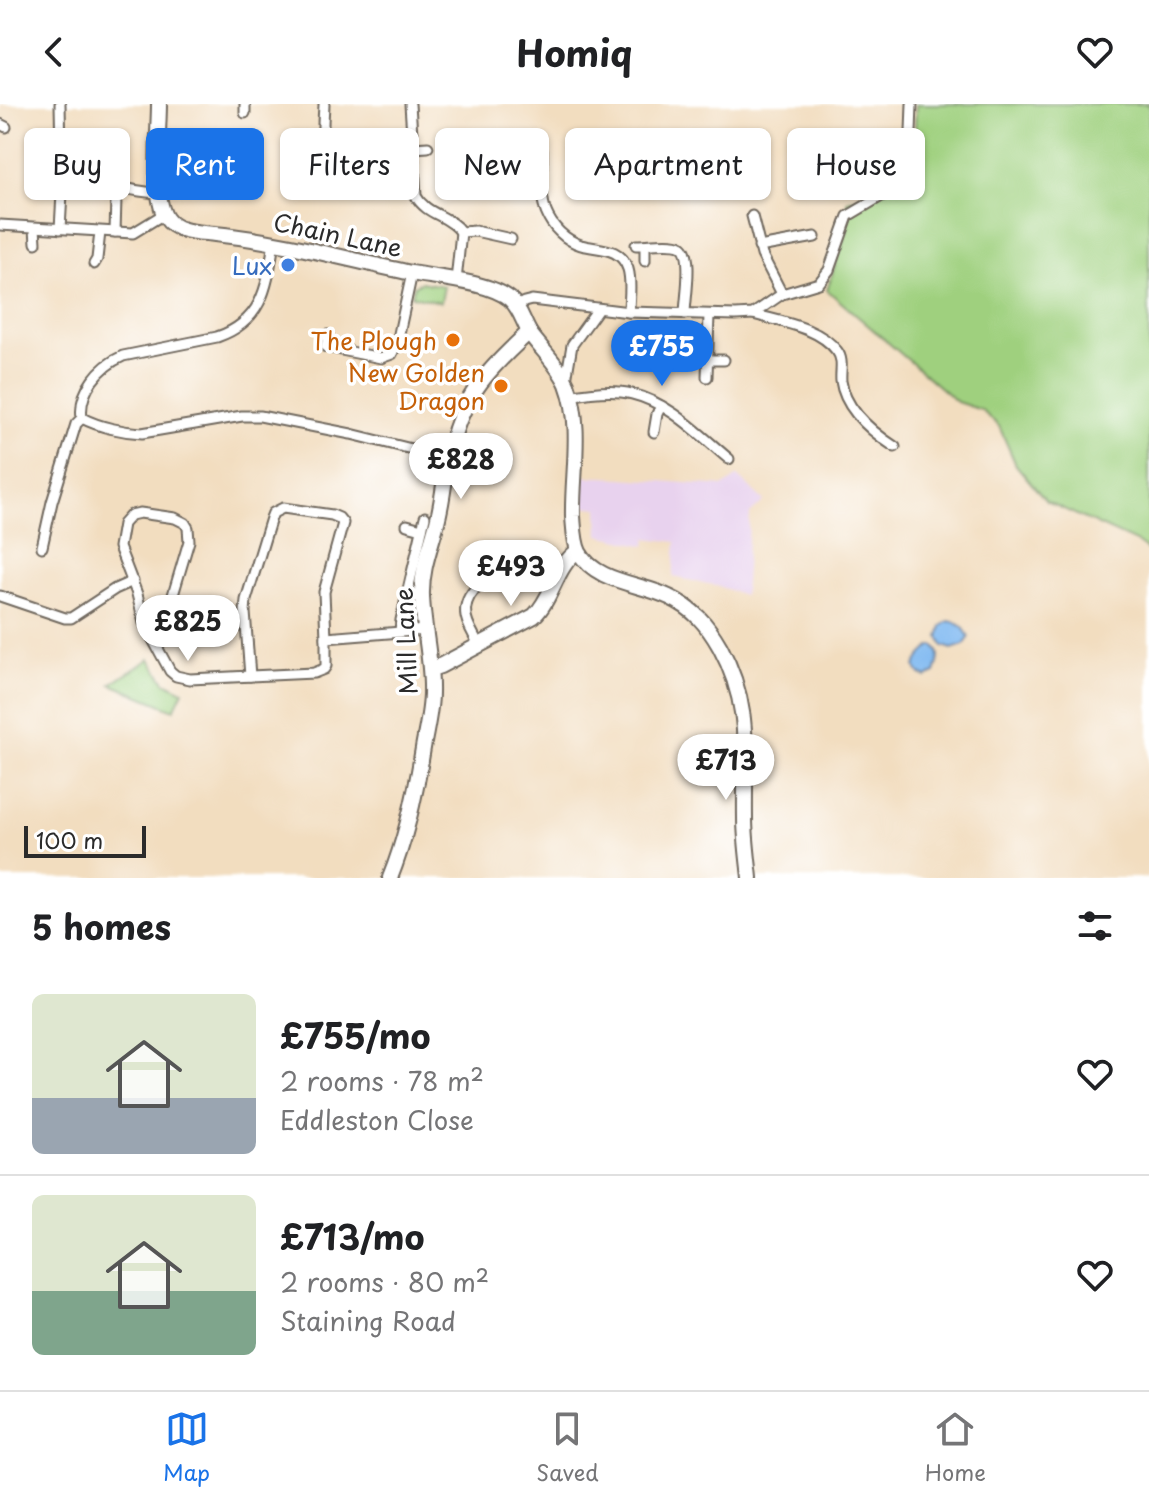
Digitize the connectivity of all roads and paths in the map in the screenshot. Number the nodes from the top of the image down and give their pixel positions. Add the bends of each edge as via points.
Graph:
1 (60, 104) edge
2 (159, 104) edge
3 (324, 104) edge
4 (410, 104) edge
5 (912, 104) edge
6 (159, 128) edge
7 (324, 128) edge
8 (411, 128) edge
9 (419, 145) edge
10 (428, 147) dead end
11 (549, 149) edge
12 (554, 149) dead end
13 (146, 192) edge
14 (62, 200) edge
15 (116, 200) edge
16 (160, 200) edge
17 (418, 200) edge
18 (543, 200) edge
19 (164, 214) junction
20 (752, 216) dead end
21 (0, 225) edge
22 (35, 228) junction
23 (60, 229) junction
24 (100, 232) junction
25 (115, 232) junction
26 (461, 232) junction
27 (815, 237) dead end
28 (511, 239) dead end
29 (274, 242) junction
30 (36, 243) dead end
31 (759, 247) junction
32 (645, 261) dead end
33 (94, 264) dead end
34 (412, 273) junction
35 (456, 281) junction
36 (782, 294) junction
37 (517, 307) junction
38 (598, 309) junction
39 (629, 312) junction
40 (685, 314) junction
41 (753, 314) junction
42 (709, 315) junction
43 (529, 332) junction
44 (328, 335) dead end
45 (708, 360) junction
46 (724, 360) dead end
47 (707, 377) dead end
48 (568, 388) junction
49 (661, 406) junction
50 (82, 418) junction
51 (654, 432) dead end
52 (895, 447) dead end
53 (448, 458) junction
54 (729, 459) dead end
55 (425, 517) dead end
56 (407, 525) dead end
57 (422, 529) junction
58 (42, 547) dead end
59 (578, 551) junction
60 (133, 581) junction
61 (163, 581) dead end
62 (176, 584) junction
63 (475, 589) dead end
64 (173, 595) dead end
65 (2, 597) edge
66 (0, 609) edge
67 (426, 630) junction
68 (400, 632) junction
69 (326, 638) junction
70 (480, 646) junction
71 (431, 669) junction
72 (250, 676) junction
73 (390, 878) edge
74 (750, 878) edge

1 - 13 street via 64,170
2 - 6 street
3 - 7 street
4 - 8 street
5 - 36 street via 910,160 897,181 848,216 824,278
9 - 10 street
11 - 12 street
14 - 23 street
15 - 25 street
16 - 19 street
17 - 26 street
18 - 39 street via 546,213 573,242 609,249 623,260 630,278
19 - 25 street via 133,233
19 - 29 street, Chain Lane via 184,230
20 - 31 street
21 - 22 street
22 - 23 street
22 - 30 street
23 - 24 street
24 - 25 street
24 - 33 street
26 - 28 street via 475,231 498,242
26 - 35 street
27 - 31 street
29 - 34 street, Chain Lane
29 - 50 street via 263,296 248,319 217,337 113,360 91,381
31 - 36 street
32 - 40 street via 640,245 678,244 688,253
34 - 35 street, Chain Lane
34 - 44 street via 392,354 381,358 326,347
35 - 37 street, Chain Lane via 504,295
36 - 41 street
37 - 38 street via 532,300
37 - 43 street
38 - 39 street
38 - 48 street via 572,345
39 - 40 street
40 - 42 street
41 - 42 street
41 - 52 street via 828,342 840,354 842,387 854,409
42 - 45 street
43 - 48 street
43 - 53 street, Mill Lane via 476,387 457,423
45 - 46 street
45 - 47 street
48 - 49 street via 623,392
48 - 59 street
49 - 51 street
49 - 54 street
50 - 53 street via 142,433 260,416
50 - 58 street
53 - 67 street, Mill Lane via 424,568
55 - 57 street
56 - 57 street
57 - 68 street
59 - 70 street via 539,611
59 - 74 street via 607,576 685,605 719,646 734,675 743,711
60 - 62 street via 119,541 125,521 140,513 175,518 188,528
60 - 65 street via 71,618
60 - 72 street via 144,623 176,676
61 - 62 street
62 - 64 street
63 - 70 street via 466,615
65 - 66 street
67 - 68 street
67 - 71 street, Mill Lane
68 - 69 street
69 - 72 street via 327,661 320,672
69 - 72 street via 324,592 343,523 332,515 277,510 246,600
70 - 71 street
71 - 73 street, Mill Lane via 418,779

